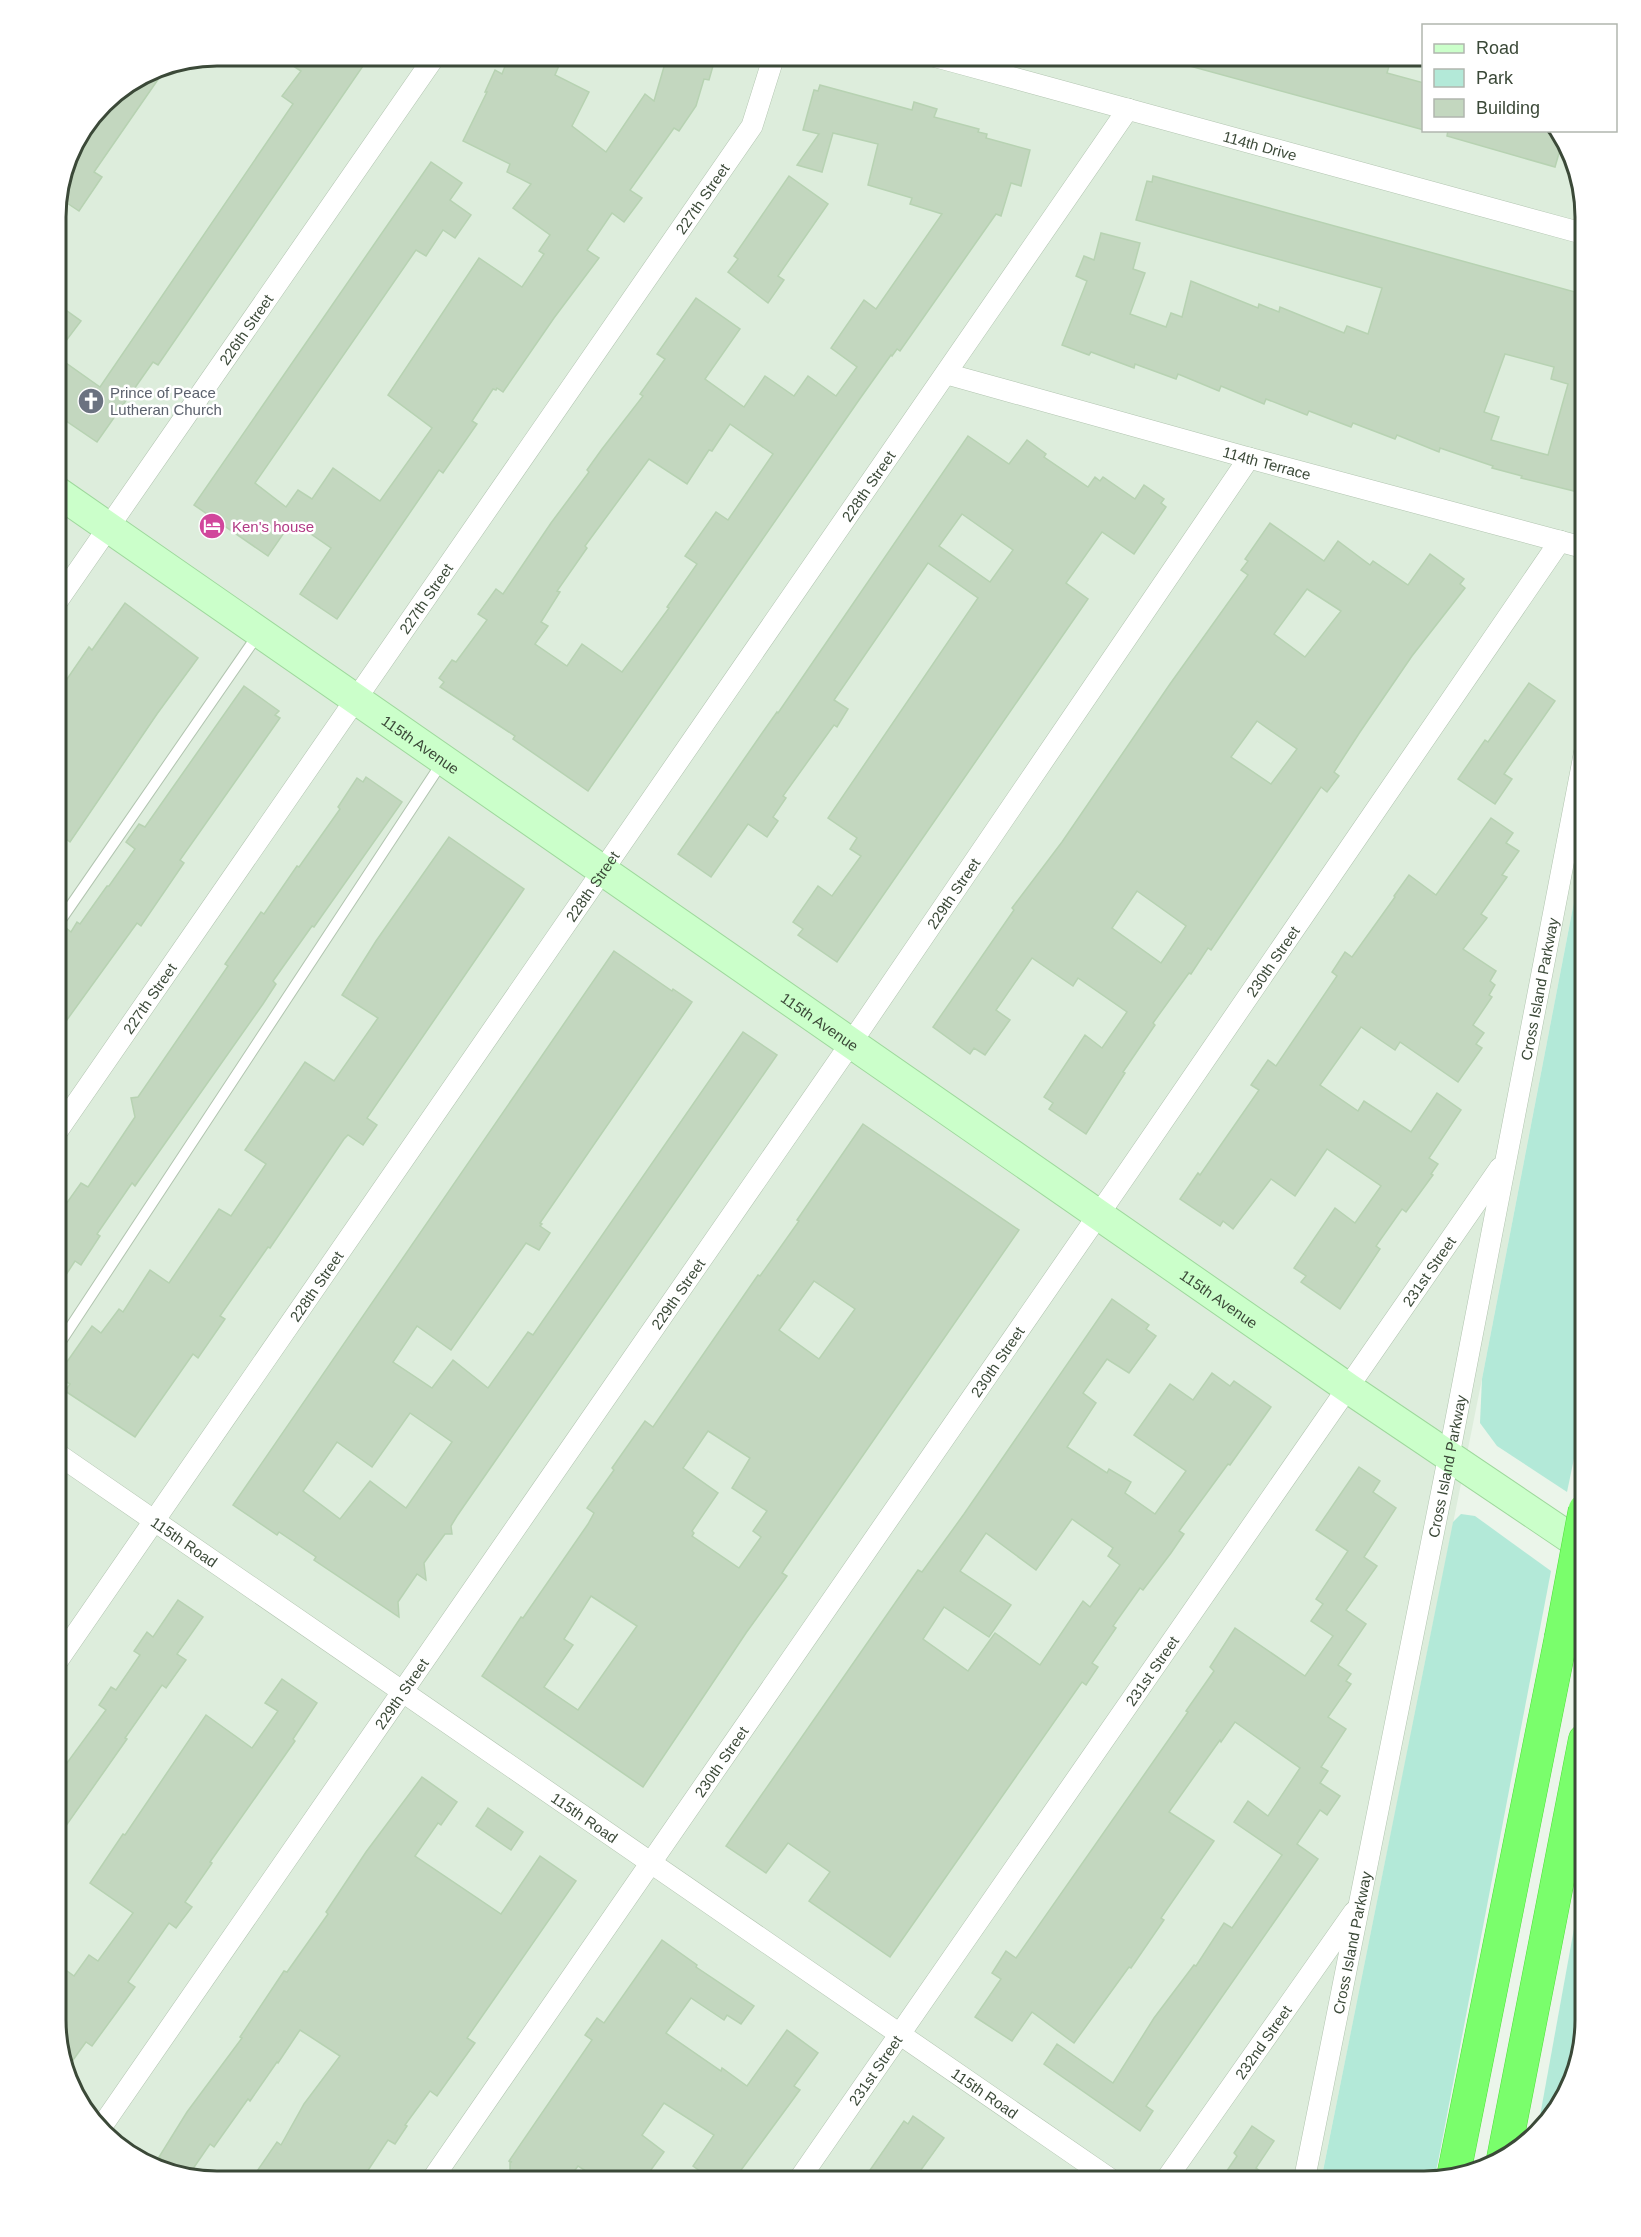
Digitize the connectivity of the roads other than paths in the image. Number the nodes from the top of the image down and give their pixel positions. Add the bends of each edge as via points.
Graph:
1 (428, 66) edge
2 (771, 66) edge
3 (969, 66) edge
4 (1128, 110) junction
5 (1575, 231) edge
6 (947, 374) junction
7 (1249, 458) junction
8 (66, 498) edge
9 (108, 528) junction
10 (1560, 541) junction
11 (1575, 545) edge
12 (66, 589) edge
13 (259, 633) junction
14 (355, 700) junction
15 (443, 761) junction
16 (1575, 806) edge
17 (603, 871) junction
18 (66, 913) edge
19 (851, 1042) junction
20 (66, 1119) edge
21 (1506, 1160) junction
22 (1100, 1214) junction
23 (66, 1334) edge
24 (1348, 1388) junction
25 (1449, 1456) junction
26 (66, 1460) edge
27 (154, 1521) junction
28 (1575, 1541) edge
29 (1575, 1566) edge
30 (66, 1649) edge
31 (403, 1692) junction
32 (1575, 1796) edge
33 (651, 1862) junction
34 (1359, 1903) junction
35 (900, 2033) junction
36 (105, 2121) edge
37 (1506, 2147) edge
38 (1455, 2168) edge
39 (438, 2171) edge
40 (805, 2171) edge
41 (1099, 2171) edge
42 (1172, 2171) edge
43 (1306, 2171) edge

1 - 9 street, 226th Street
2 - 14 street, 227th Street via 752,126
3 - 4 street, 114th Drive
4 - 5 street, 114th Drive
4 - 6 street, 228th Street
6 - 7 street, 114th Terrace
6 - 17 street, 228th Street
7 - 10 street, 114th Terrace
7 - 19 street, 229th Street
8 - 9 main road, 115th Avenue
9 - 12 street, 226th Street
9 - 13 main road, 115th Avenue
10 - 11 street, 114th Terrace
10 - 22 street, 230th Street
13 - 14 main road, 115th Avenue
13 - 18 lane
14 - 15 main road, 115th Avenue
14 - 20 street, 227th Street
15 - 17 main road, 115th Avenue
15 - 23 lane
16 - 21 street, Cross Island Parkway
17 - 19 main road, 115th Avenue
17 - 27 street, 228th Street
19 - 22 main road, 115th Avenue
19 - 31 street, 229th Street
21 - 24 street, 231st Street
21 - 25 street, Cross Island Parkway
22 - 24 main road, 115th Avenue
22 - 33 street, 230th Street
24 - 25 main road, 115th Avenue
24 - 35 street, 231st Street
25 - 28 main road, 115th Avenue
25 - 34 street, Cross Island Parkway
26 - 27 street, 115th Road
27 - 30 street, 228th Street
27 - 31 street, 115th Road
29 - 38 highway, bridge
31 - 33 street, 115th Road
31 - 36 street, 229th Street
32 - 37 highway
33 - 35 street, 115th Road
33 - 39 street, 230th Street
34 - 42 street, 232nd Street
34 - 43 street, Cross Island Parkway
35 - 40 street, 231st Street
35 - 41 street, 115th Road

